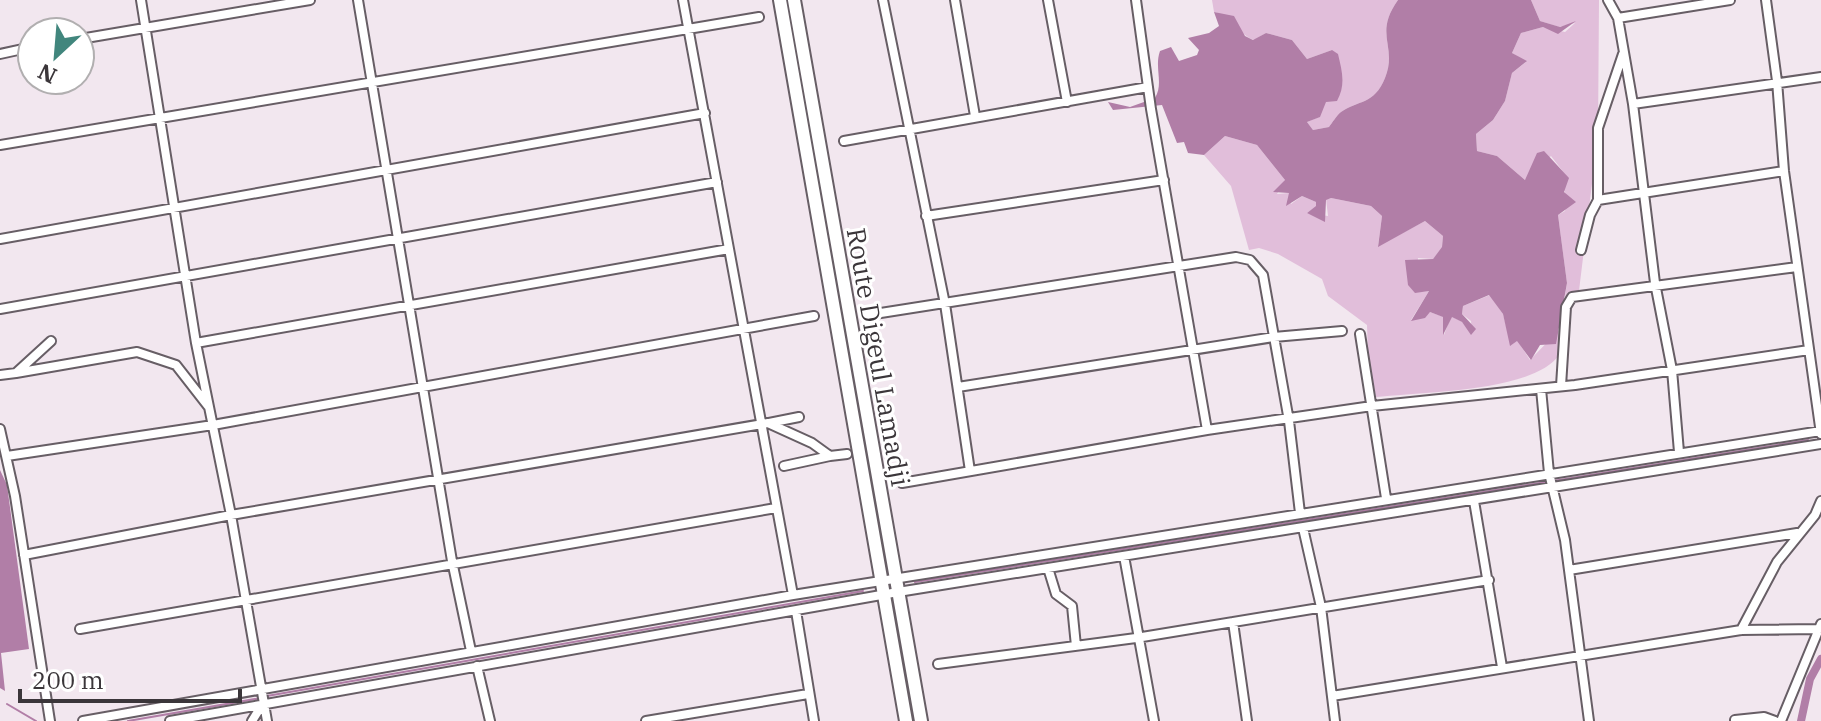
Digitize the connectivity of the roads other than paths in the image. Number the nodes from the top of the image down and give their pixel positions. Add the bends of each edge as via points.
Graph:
1 (141, 0) edge
2 (310, 0) edge
3 (358, 0) edge
4 (683, 0) edge
5 (780, 0) edge
6 (794, 0) edge
7 (883, 0) edge
8 (955, 0) edge
9 (1048, 0) edge
10 (1136, 0) edge
11 (1608, 0) edge
12 (1730, 0) edge
13 (1766, 0) edge
14 (759, 17) dead end
15 (1618, 18) junction
16 (146, 27) junction
17 (689, 28) junction
18 (96, 36) edge
19 (1624, 52) junction
20 (1821, 77) edge
21 (374, 81) junction
22 (1777, 81) junction
23 (1148, 87) junction
24 (1067, 102) junction
25 (1633, 104) junction
26 (705, 113) junction
27 (975, 116) junction
28 (163, 120) junction
29 (909, 128) junction
30 (844, 141) dead end
31 (0, 145) edge
32 (388, 171) junction
33 (1784, 171) junction
34 (1164, 180) junction
35 (717, 182) junction
36 (1645, 193) junction
37 (1598, 200) junction
38 (174, 207) junction
39 (926, 216) junction
40 (399, 238) junction
41 (0, 239) edge
42 (729, 249) junction
43 (1581, 250) dead end
44 (1179, 264) junction
45 (1797, 267) junction
46 (185, 277) junction
47 (1655, 283) junction
48 (945, 304) junction
49 (410, 305) junction
50 (0, 309) edge
51 (868, 315) dead end
52 (814, 316) dead end
53 (743, 331) junction
54 (1342, 331) dead end
55 (1360, 334) dead end
56 (1274, 337) junction
57 (51, 341) dead end
58 (196, 343) junction
59 (1193, 350) junction
60 (1809, 350) junction
61 (1672, 370) junction
62 (16, 373) junction
63 (0, 375) edge
64 (424, 385) junction
65 (1561, 386) junction
66 (958, 387) junction
67 (1541, 389) junction
68 (1372, 406) junction
69 (209, 408) junction
70 (799, 417) dead end
71 (1289, 421) junction
72 (765, 424) junction
73 (213, 425) junction
74 (0, 429) edge
75 (1207, 430) junction
76 (1821, 432) edge
77 (1821, 444) edge
78 (1679, 452) junction
79 (847, 454) dead end
80 (7, 456) junction
81 (830, 456) junction
82 (784, 466) dead end
83 (970, 471) junction
84 (1549, 474) junction
85 (441, 479) junction
86 (902, 483) dead end
87 (1552, 487) junction
88 (1386, 498) junction
89 (1474, 501) junction
90 (1821, 501) edge
91 (776, 508) junction
92 (1300, 513) junction
93 (231, 515) junction
94 (1303, 528) junction
95 (1797, 533) junction
96 (24, 555) junction
97 (1124, 556) junction
98 (452, 561) junction
99 (1048, 568) junction
100 (1569, 570) junction
101 (1489, 580) junction
102 (881, 581) junction
103 (897, 585) junction
104 (793, 595) junction
105 (884, 596) junction
106 (246, 599) junction
107 (1321, 607) junction
108 (796, 611) junction
109 (1233, 622) junction
110 (1820, 626) edge
111 (80, 629) dead end
112 (1741, 630) junction
113 (1136, 638) junction
114 (1076, 646) junction
115 (471, 651) junction
116 (1580, 654) junction
117 (938, 664) dead end
118 (477, 666) junction
119 (1502, 667) junction
120 (808, 694) junction
121 (1332, 696) junction
122 (262, 697) junction
123 (1735, 720) edge
124 (50, 721) edge
125 (83, 721) edge
126 (170, 721) edge
127 (252, 721) edge
128 (267, 721) edge
129 (490, 721) edge
130 (646, 721) edge
131 (814, 721) edge
132 (906, 721) edge
133 (921, 721) edge
134 (1154, 721) edge
135 (1247, 721) edge
136 (1335, 721) edge
137 (1589, 721) edge
138 (1775, 721) edge
139 (1781, 721) edge

1 - 16 street
2 - 16 street
3 - 21 street
4 - 17 street
5 - 102 main road
6 - 103 main road, Route Digeul Lamadji
7 - 29 street
8 - 27 street
9 - 24 street
10 - 23 street
11 - 15 street
12 - 15 street
13 - 22 street
14 - 17 street
15 - 19 street
16 - 18 street
16 - 28 street
17 - 21 street
17 - 26 street
19 - 25 street
19 - 37 street via 1598,128
20 - 22 street
21 - 28 street
21 - 32 street
22 - 25 street
22 - 33 street
23 - 24 street
23 - 34 street
24 - 27 street
25 - 36 street
26 - 32 street
26 - 35 street
27 - 29 street
28 - 31 street
28 - 38 street
29 - 30 street
29 - 39 street
32 - 38 street
32 - 40 street
33 - 36 street
33 - 45 street
34 - 39 street
34 - 44 street
35 - 40 street
35 - 42 street
36 - 37 street
36 - 47 street
37 - 43 street
38 - 41 street
38 - 46 street
39 - 48 street
40 - 46 street
40 - 49 street
42 - 49 street
42 - 53 street
44 - 48 street
44 - 56 street via 1250,260 1263,275
44 - 59 street
45 - 47 street
45 - 60 street
46 - 50 street
46 - 58 street
47 - 61 street
47 - 65 street via 1572,297 1566,307
48 - 51 street
48 - 66 street
49 - 58 street
49 - 64 street
52 - 53 street
53 - 64 street
53 - 72 street
54 - 56 street
55 - 68 street
56 - 59 street
56 - 71 street
57 - 62 street
58 - 69 street
59 - 66 street
59 - 75 street
60 - 61 street
60 - 76 street
61 - 65 street
61 - 78 street
62 - 63 street
62 - 69 street via 137,352 176,365
64 - 73 street
64 - 85 street
65 - 67 street
66 - 83 street
67 - 68 street
67 - 84 street
68 - 71 street
68 - 88 street
69 - 73 street
70 - 72 street
71 - 75 street
71 - 92 street
72 - 81 street
72 - 85 street
72 - 91 street
73 - 80 street
73 - 93 street
74 - 80 street
75 - 83 street
76 - 78 street
77 - 87 street
78 - 84 street
79 - 81 street
80 - 96 street
81 - 82 street
83 - 86 street
84 - 87 street
84 - 88 street
85 - 93 street
85 - 98 street
87 - 89 street
87 - 100 street
88 - 92 street
89 - 94 street
89 - 101 street
90 - 95 street
91 - 98 street
91 - 104 street
92 - 103 street
93 - 96 street
93 - 106 street
94 - 97 street
94 - 107 street
95 - 100 street
95 - 112 street
96 - 124 street
97 - 99 street
97 - 113 street
98 - 106 street
98 - 115 street
99 - 103 street
99 - 114 street via 1056,594 1072,606
100 - 116 street
101 - 107 street
101 - 119 street
102 - 103 street
102 - 104 street
102 - 105 main road
103 - 105 street
103 - 133 main road, Route Digeul Lamadji
104 - 115 street
105 - 108 street
105 - 132 main road
106 - 111 street
106 - 122 street
107 - 109 street
107 - 121 street
108 - 118 street
108 - 120 street
109 - 113 street
109 - 135 street
110 - 112 street
110 - 139 street
112 - 116 street
113 - 114 street
113 - 134 street
114 - 117 street
115 - 122 street
116 - 119 street
116 - 137 street
118 - 122 street
118 - 129 street
119 - 121 street
120 - 130 street
120 - 131 street
121 - 136 street
122 - 125 street
122 - 126 street
122 - 127 street
122 - 128 street
123 - 138 street

